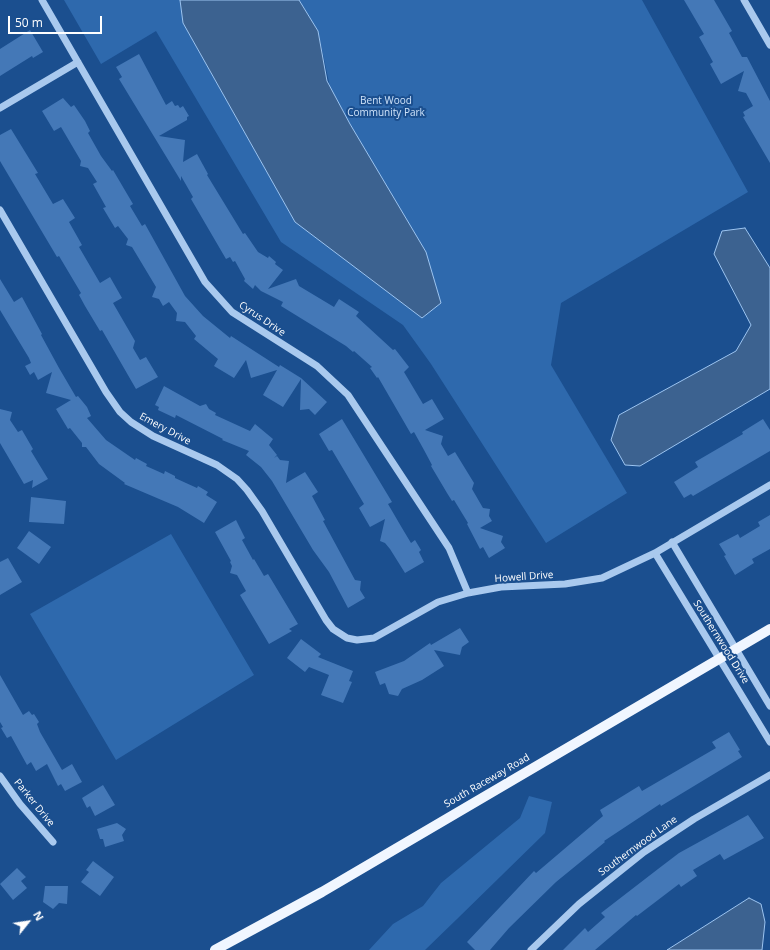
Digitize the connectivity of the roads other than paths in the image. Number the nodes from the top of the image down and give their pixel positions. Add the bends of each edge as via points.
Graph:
1 (42, 0) edge
2 (744, 0) edge
3 (770, 45) edge
4 (78, 62) junction
5 (0, 108) edge
6 (0, 210) edge
7 (770, 485) edge
8 (672, 542) junction
9 (654, 553) junction
10 (468, 593) junction
11 (770, 629) edge
12 (347, 638) joint
13 (736, 649) junction
14 (718, 659) junction
15 (770, 706) edge
16 (770, 742) edge
17 (770, 775) edge
18 (0, 776) edge
19 (53, 842) dead end
20 (215, 950) edge
21 (531, 950) edge

1 - 4 street, Cyrus Drive
2 - 3 street
4 - 5 street
4 - 10 street, Cyrus Drive via 209,287 242,320 317,366 348,394 449,548
6 - 12 street, Emery Drive via 120,412 153,436 217,465 237,480 262,511 326,620 333,629
7 - 8 street, Howell Drive
8 - 9 street, Howell Drive
8 - 13 street, Southernwood Drive
9 - 10 street, Howell Drive via 617,572 590,581 501,587
9 - 14 street, Southernwood Drive
10 - 12 street, Howell Drive via 438,602 374,638
11 - 13 main road, South Raceway Road
13 - 14 main road, South Raceway Road
13 - 15 street, Southernwood Drive
14 - 16 street, Southernwood Drive
14 - 20 main road, South Raceway Road via 322,892
17 - 21 street, Southernwood Lane via 687,823 638,856 579,904
18 - 19 street, Parker Drive

